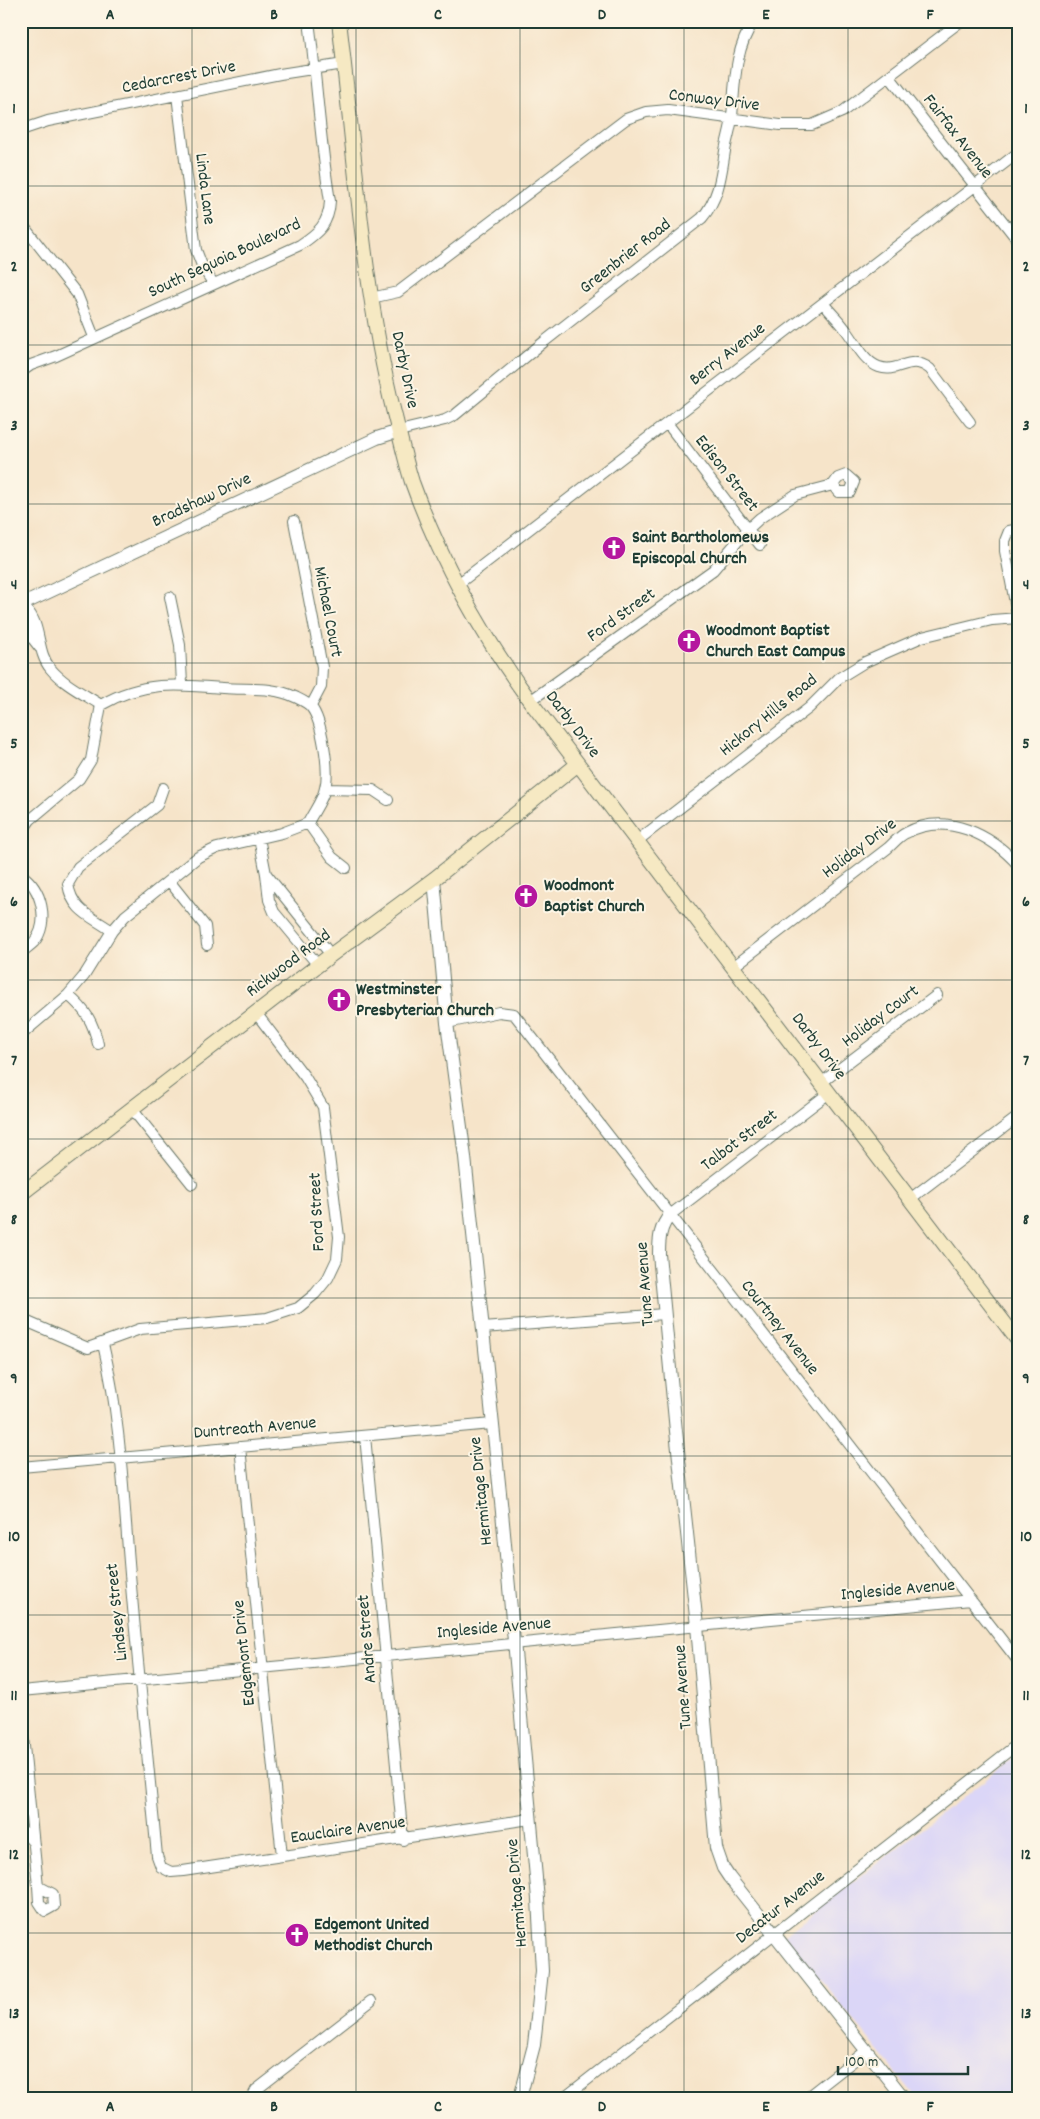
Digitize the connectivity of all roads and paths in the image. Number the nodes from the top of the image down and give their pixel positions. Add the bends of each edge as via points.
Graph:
1 (309, 21) edge
2 (339, 21) edge
3 (754, 21) edge
4 (961, 21) edge
5 (344, 64) junction
6 (316, 69) junction
7 (889, 76) junction
8 (177, 94) junction
9 (732, 119) junction
10 (21, 130) edge
11 (1019, 152) edge
12 (975, 186) junction
13 (21, 223) edge
14 (1019, 242) edge
15 (213, 283) junction
16 (370, 298) junction
17 (822, 303) junction
18 (94, 337) junction
19 (21, 372) edge
20 (970, 422) dead end
21 (667, 423) junction
22 (399, 431) junction
23 (833, 485) dead end
24 (294, 521) dead end
25 (748, 529) junction
26 (1019, 529) edge
27 (760, 545) dead end
28 (458, 584) junction
29 (170, 597) dead end
30 (21, 605) edge
31 (21, 617) edge
32 (1018, 618) edge
33 (43, 651) junction
34 (182, 684) junction
35 (530, 701) junction
36 (101, 705) junction
37 (311, 706) junction
38 (578, 764) junction
39 (163, 788) dead end
40 (326, 789) junction
41 (388, 800) dead end
42 (308, 823) junction
43 (21, 833) edge
44 (259, 838) junction
45 (637, 841) junction
46 (1019, 866) edge
47 (346, 868) dead end
48 (266, 874) junction
49 (21, 875) edge
50 (434, 879) junction
51 (170, 882) junction
52 (112, 931) junction
53 (207, 945) dead end
54 (21, 953) edge
55 (331, 955) junction
56 (318, 965) junction
57 (733, 967) junction
58 (68, 995) junction
59 (937, 995) dead end
60 (256, 1013) junction
61 (447, 1023) junction
62 (21, 1035) edge
63 (98, 1044) dead end
64 (825, 1088) junction
65 (132, 1109) junction
66 (1019, 1116) edge
67 (192, 1184) dead end
68 (21, 1194) edge
69 (910, 1199) junction
70 (670, 1215) junction
71 (664, 1314) junction
72 (21, 1319) edge
73 (483, 1328) junction
74 (1018, 1341) edge
75 (103, 1344) junction
76 (492, 1424) junction
77 (365, 1436) junction
78 (240, 1447) junction
79 (121, 1458) junction
80 (21, 1467) edge
81 (971, 1600) junction
82 (697, 1626) junction
83 (514, 1644) junction
84 (386, 1656) junction
85 (1019, 1662) edge
86 (263, 1668) junction
87 (141, 1680) junction
88 (21, 1691) edge
89 (21, 1716) edge
90 (1019, 1743) edge
91 (530, 1820) junction
92 (21, 1829) edge
93 (403, 1840) junction
94 (33, 1842) junction
95 (282, 1856) junction
96 (171, 1872) joint
97 (38, 1886) dead end
98 (774, 1934) junction
99 (372, 2001) dead end
100 (866, 2051) junction
101 (252, 2098) edge
102 (520, 2098) edge
103 (564, 2098) edge
104 (806, 2098) edge
105 (904, 2098) edge

1 - 6 street, South Sequoia Boulevard
2 - 5 main road, Darby Drive
3 - 9 street, Greenbrier Road via 746,33 738,58
4 - 7 street, Conway Drive
5 - 6 street, Cedarcrest Drive
5 - 16 main road, Darby Drive
6 - 8 street, Cedarcrest Drive
6 - 15 street, South Sequoia Boulevard via 330,201 326,223 300,245
7 - 9 street, Conway Drive via 842,112 812,125
7 - 12 street, Fairfax Avenue
8 - 10 street, Cedarcrest Drive via 48,120
8 - 15 street, Linda Lane via 196,250
9 - 16 street, Conway Drive via 658,110 626,119 406,286 389,295
9 - 22 street, Greenbrier Road via 718,191 702,218 455,414 445,420
11 - 12 street, Berry Avenue
12 - 14 street, Fairfax Avenue
12 - 17 street, Berry Avenue
13 - 18 street via 77,294
15 - 18 street, South Sequoia Boulevard
16 - 22 main road, Darby Drive
17 - 20 street via 870,362 880,368 922,363 930,369
17 - 21 street, Berry Avenue
18 - 19 street, South Sequoia Boulevard
21 - 25 street, Edison Street
21 - 28 street, Berry Avenue
22 - 28 main road, Darby Drive via 412,481
22 - 30 street, Bradshaw Drive via 368,442
23 - 25 street, Ford Street via 795,495
24 - 37 street, Michael Court via 322,667 321,687
25 - 27 street, Edison Street
25 - 35 street, Ford Street via 713,570
26 - 32 street via 1009,532 1005,540
28 - 35 main road, Darby Drive
29 - 34 street via 180,645
30 - 33 street via 29,610
31 - 33 street via 28,634
32 - 45 street, Hickory Hills Road via 992,620 922,636 865,662 839,678 809,708
33 - 36 street via 49,667 64,681
34 - 36 street via 132,690
34 - 37 street via 275,690
35 - 38 main road, Darby Drive
36 - 43 street via 91,760 79,779 30,820
37 - 40 street via 322,733
38 - 45 main road, Darby Drive
38 - 50 main road, Rickwood Road
39 - 52 street via 157,805 78,867 68,884 76,906
40 - 41 street via 374,790
40 - 42 street
42 - 44 street
42 - 47 street via 332,857
44 - 48 street
44 - 51 street via 204,854
45 - 57 main road, Darby Drive
46 - 57 street, Holiday Drive via 986,837 956,826 913,829
48 - 55 street
48 - 56 street via 274,912
49 - 54 street via 29,880 40,899 43,921 35,941
50 - 55 main road, Rickwood Road
50 - 61 street, Hermitage Drive
51 - 52 street
51 - 53 street via 205,926
52 - 58 street
55 - 56 main road, Rickwood Road
56 - 60 main road, Rickwood Road
57 - 64 main road, Darby Drive
58 - 62 street
58 - 63 street via 94,1024
59 - 64 street, Holiday Court
60 - 65 main road, Rickwood Road
60 - 75 street, Ford Street via 323,1107 339,1237 337,1259 328,1278 298,1308 267,1318 140,1329
61 - 70 street, Courtney Avenue via 499,1012 514,1014
61 - 73 street, Hermitage Drive
64 - 69 main road, Darby Drive
64 - 70 street, Talbot Street
65 - 67 street
65 - 68 main road, Rickwood Road
66 - 69 street
69 - 74 main road, Darby Drive
70 - 71 street, Tune Avenue via 659,1236
70 - 81 street, Courtney Avenue
71 - 73 street
71 - 82 street, Tune Avenue
72 - 75 street, Ford Street via 88,1348
73 - 76 street, Hermitage Drive
75 - 79 street, Lindsey Street via 112,1379
76 - 77 street, Duntreath Avenue
76 - 83 street, Hermitage Drive
77 - 78 street, Duntreath Avenue
77 - 84 street, Andre Street
78 - 79 street, Duntreath Avenue
78 - 86 street, Edgemont Drive
79 - 80 street, Duntreath Avenue
79 - 87 street, Lindsey Street
81 - 82 street, Ingleside Avenue
81 - 85 street, Courtney Avenue
82 - 83 street, Ingleside Avenue
82 - 98 street, Tune Avenue via 716,1848 729,1877
83 - 84 street, Ingleside Avenue
83 - 91 street, Hermitage Drive
84 - 86 street, Ingleside Avenue
84 - 93 street, Andre Street
86 - 87 street, Ingleside Avenue
86 - 95 street, Edgemont Drive
87 - 88 street, Ingleside Avenue
87 - 96 street, Lindsey Street via 157,1856 161,1867
89 - 94 street
90 - 98 street, Decatur Avenue
91 - 93 street, Eauclaire Avenue
91 - 102 street, Hermitage Drive via 542,1971 534,2044
92 - 94 street
93 - 95 street, Eauclaire Avenue
94 - 97 street
95 - 96 street, Eauclaire Avenue
98 - 100 street, Tune Avenue
98 - 103 street, Decatur Avenue
99 - 101 street via 256,2090
100 - 104 street
100 - 105 street, Tune Avenue

